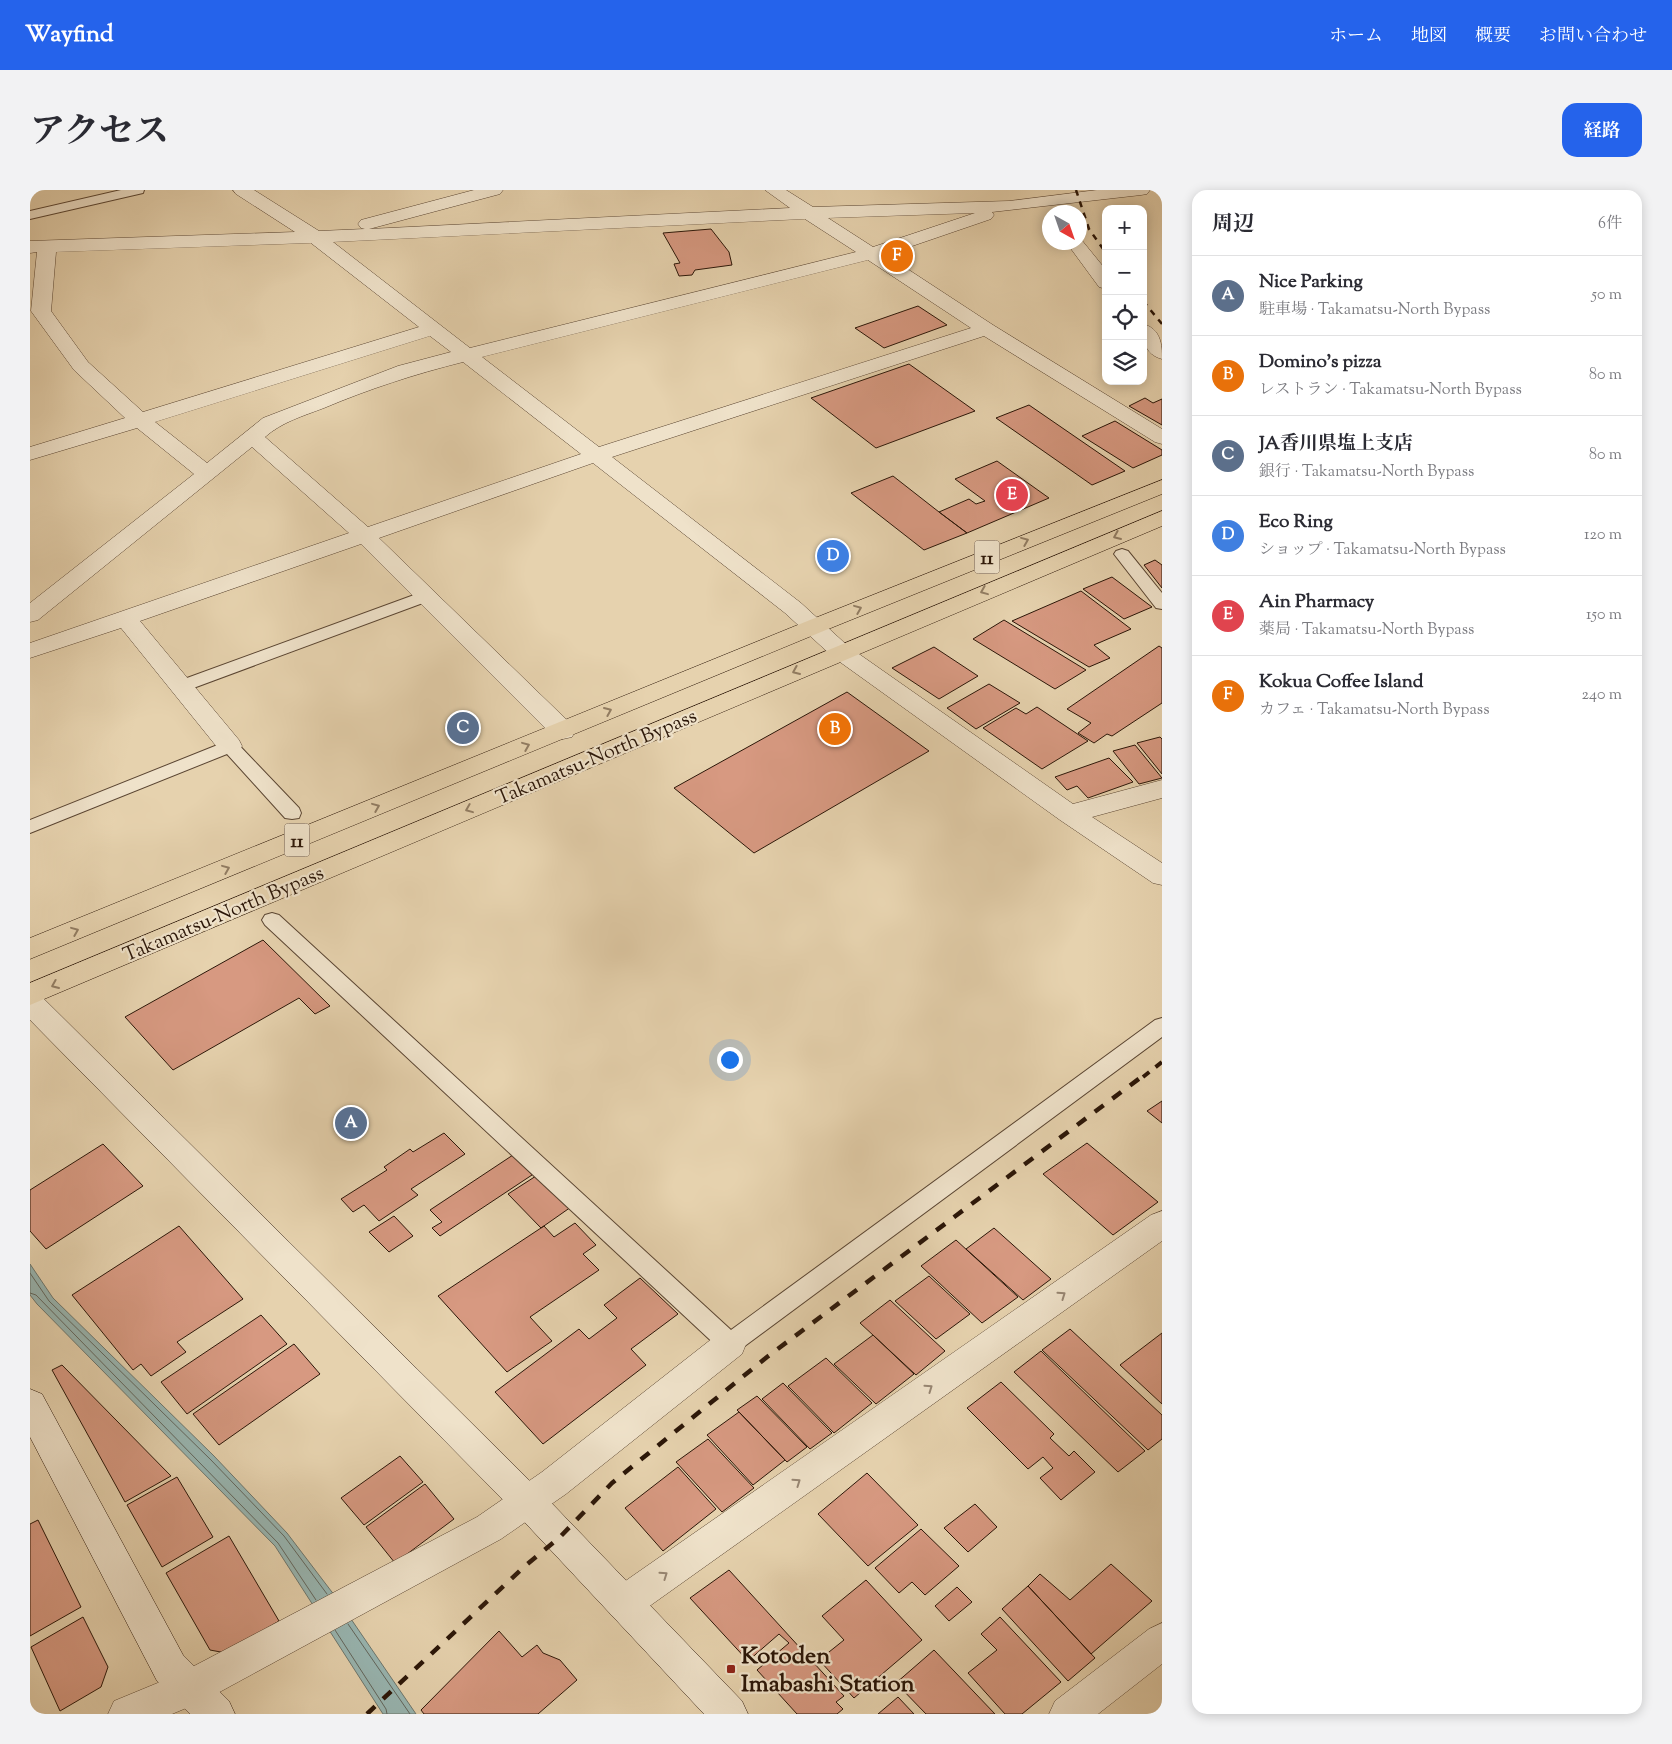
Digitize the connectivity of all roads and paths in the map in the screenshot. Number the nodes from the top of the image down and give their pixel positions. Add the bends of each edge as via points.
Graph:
1 (138, 190) edge
2 (243, 190) edge
3 (494, 190) edge
4 (774, 190) edge
5 (1141, 190) edge
6 (1062, 205) edge
7 (1009, 206) junction
8 (1042, 207) edge
9 (808, 213) junction
10 (30, 215) edge
11 (315, 237) junction
12 (39, 247) edge
13 (1081, 250) edge
14 (871, 254) junction
15 (1102, 278) edge
16 (36, 313) edge
17 (432, 329) junction
18 (986, 329) junction
19 (1147, 335) edge
20 (1162, 353) edge
21 (467, 355) junction
22 (140, 420) junction
23 (252, 436) junction
24 (1162, 438) edge
25 (30, 454) edge
26 (594, 456) junction
27 (208, 474) junction
28 (1162, 486) edge
29 (1162, 518) edge
30 (364, 535) junction
31 (1122, 554) dead end
32 (425, 596) junction
33 (1162, 604) edge
34 (30, 615) edge
35 (126, 619) junction
36 (812, 627) junction
37 (30, 651) edge
38 (841, 652) junction
39 (182, 686) junction
40 (563, 731) junction
41 (230, 746) junction
42 (1162, 789) edge
43 (292, 814) dead end
44 (1069, 814) junction
45 (30, 827) edge
46 (1162, 876) edge
47 (272, 920) dead end
48 (30, 949) edge
49 (30, 995) edge
50 (30, 1002) edge
51 (1162, 1026) edge
52 (1162, 1224) edge
53 (730, 1344) junction
54 (32, 1412) edge
55 (528, 1502) junction
56 (624, 1603) junction
57 (1162, 1642) edge
58 (190, 1688) junction
59 (126, 1714) edge
60 (216, 1714) edge
61 (729, 1714) edge
62 (1068, 1714) edge

1 - 10 lane
2 - 11 street
3 - 11 street
4 - 9 street
5 - 6 street
7 - 8 street
7 - 9 street
7 - 14 street
9 - 11 street
9 - 14 street
11 - 12 street
11 - 17 street
12 - 16 street
13 - 15 street
14 - 18 street
14 - 21 street
16 - 22 street via 82,366
17 - 21 street
17 - 22 street
18 - 24 street
18 - 26 street
19 - 20 street
21 - 23 street via 405,370 349,390 270,422
21 - 26 street
22 - 25 street
22 - 27 street
23 - 27 street
23 - 30 street
26 - 30 street
26 - 36 street via 792,608
27 - 34 street
36 -> 28 highway, Takamatsu-North Bypass / 11
29 -> 38 highway, Takamatsu-North Bypass / 11
30 - 32 street
30 - 35 street
31 - 33 lane
32 - 39 lane
32 - 40 street
35 - 37 street
35 - 39 street
36 - 38 street
40 -> 36 highway, Takamatsu-North Bypass / 11
38 - 44 street
38 -> 49 highway, Takamatsu-North Bypass / 11
39 - 41 street
48 -> 40 highway, Takamatsu-North Bypass / 11
41 - 43 lane
41 - 45 lane
42 - 44 street
44 - 46 street
47 - 53 lane
50 - 55 street
51 - 53 lane
56 -> 52 street
53 - 55 street
54 - 58 street via 170,1668
55 - 56 street
55 - 58 street via 489,1528
56 - 61 street
57 - 62 street
58 - 59 street
58 - 60 street

